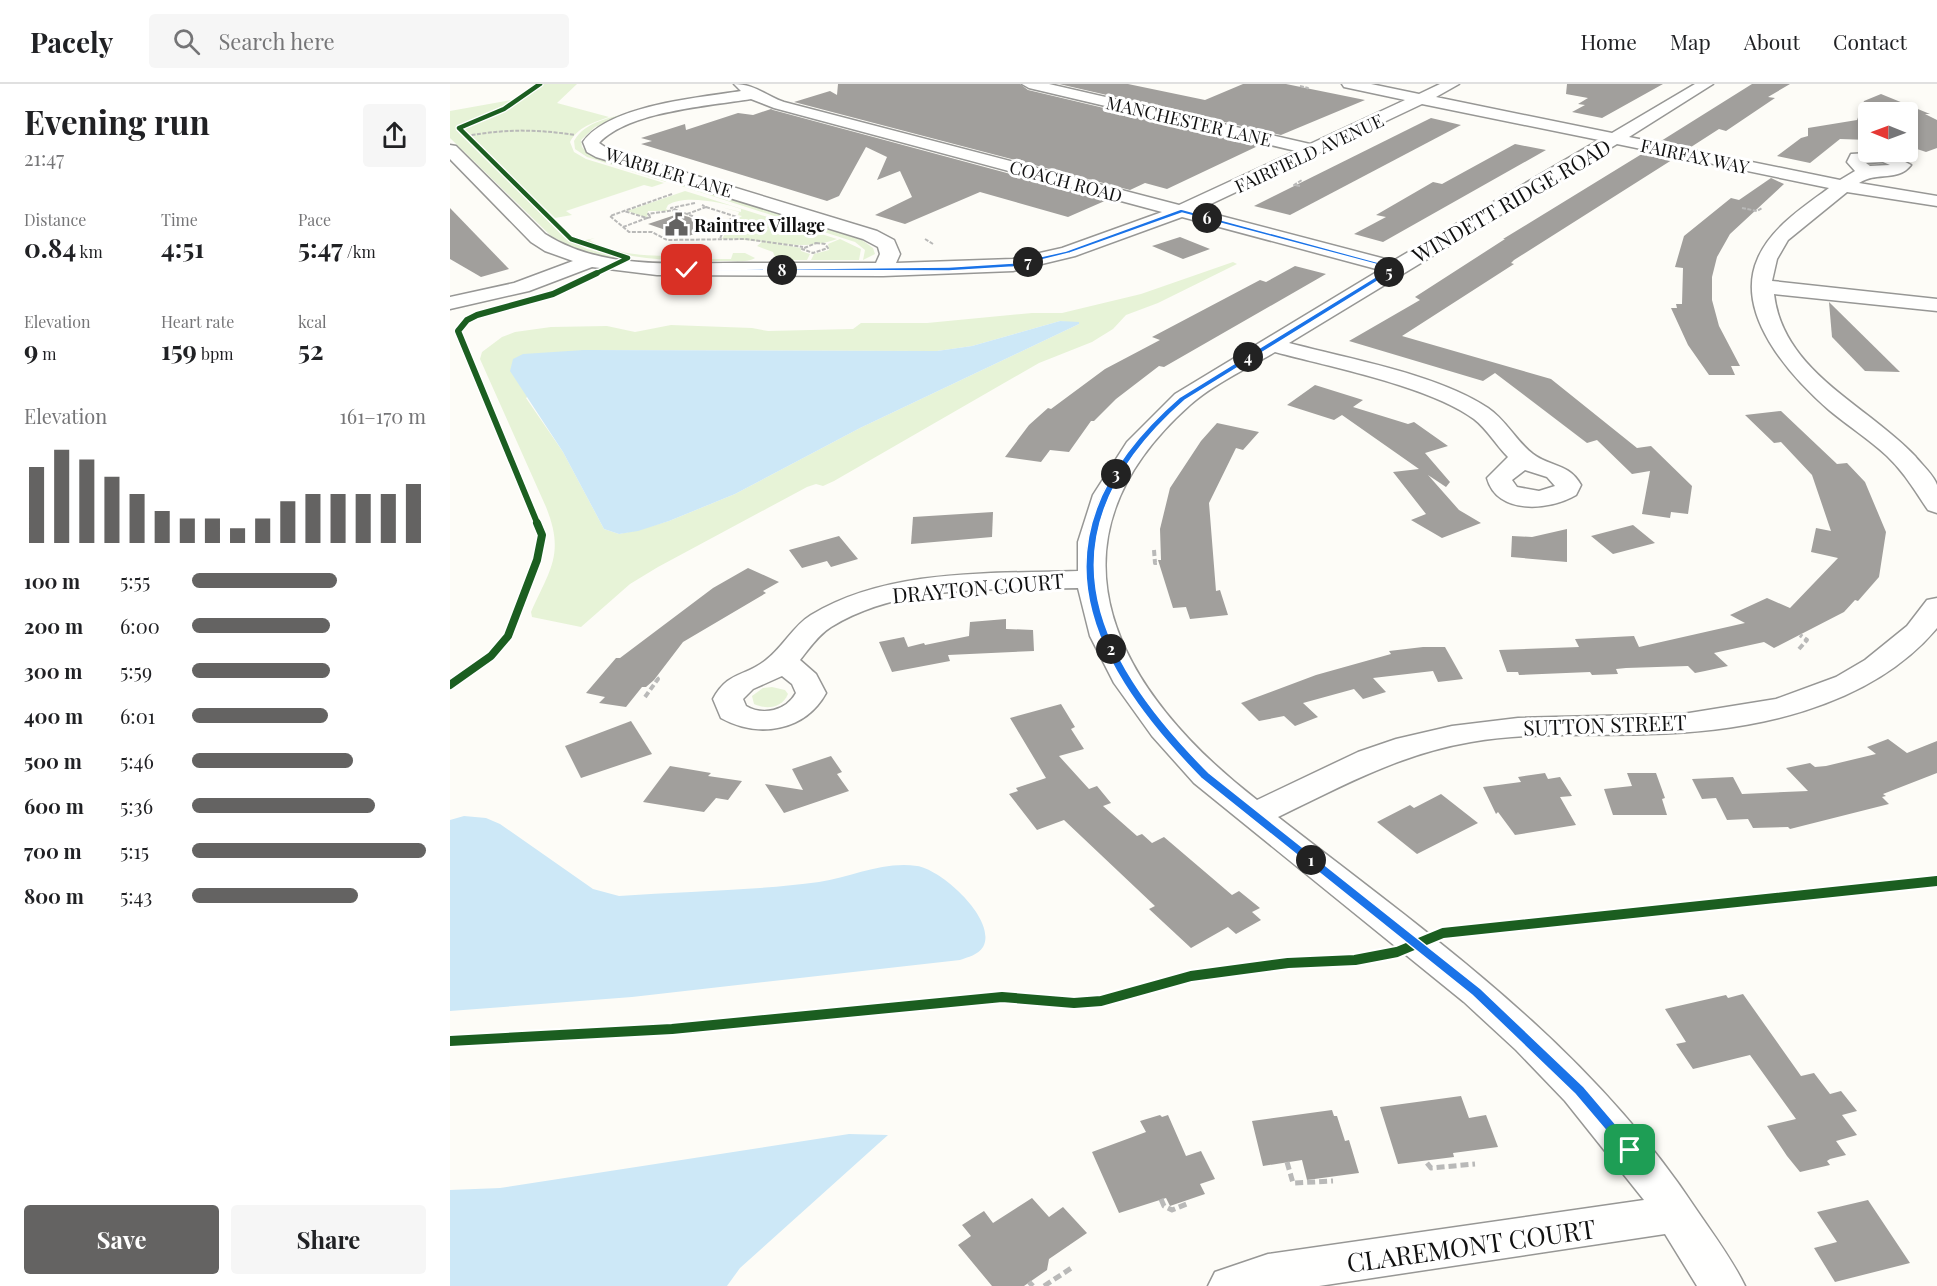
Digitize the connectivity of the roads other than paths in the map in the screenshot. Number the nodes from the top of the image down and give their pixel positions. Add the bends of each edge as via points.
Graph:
1 (1029, 84) edge
2 (1349, 84) edge
3 (1452, 84) edge
4 (1706, 84) edge
5 (747, 89) edge
6 (1422, 99) junction
7 (1615, 139) junction
8 (450, 150) edge
9 (1314, 150) junction
10 (1866, 171) dead end
11 (1845, 186) junction
12 (1937, 201) edge
13 (1181, 211) junction
14 (590, 261) junction
15 (1396, 268) junction
16 (883, 270) junction
17 (1761, 287) junction
18 (450, 303) edge
19 (1937, 305) edge
20 (1270, 344) junction
21 (1520, 456) dead end
22 (1937, 505) edge
23 (1089, 579) junction
24 (1937, 606) edge
25 (783, 661) dead end
26 (1254, 815) junction
27 (1677, 1214) junction
28 (1231, 1286) edge
29 (1722, 1286) edge

1 - 9 street, MANCHESTER LANE
2 - 6 street, FAIRFAX WAY
3 - 6 street, FAIRFIELD AVENUE
4 - 7 street, WINDETT RIDGE ROAD
5 - 13 street, COACH ROAD via 779,105
5 - 16 street, WARBLER LANE via 601,129 591,142 593,148 870,235 887,244 890,254
6 - 7 street, FAIRFAX WAY
6 - 9 street, FAIRFIELD AVENUE
7 - 11 street, FAIRFAX WAY
7 - 15 street, WINDETT RIDGE ROAD
8 - 14 street, FAIRFIELD AVENUE via 538,238
9 - 13 street, FAIRFIELD AVENUE
10 - 11 street
11 - 12 street, FAIRFAX WAY
11 - 17 street via 1797,220 1779,239 1766,261
13 - 15 street, COACH ROAD
13 - 16 street, FAIRFIELD AVENUE via 1042,259 981,268
14 - 16 street, FAIRFIELD AVENUE via 657,269
14 - 18 street via 539,284
15 - 20 street, WINDETT RIDGE ROAD
17 - 19 street
17 - 22 street via 1767,312 1787,352 1834,403 1890,446 1924,482
20 - 21 street via 1427,389 1477,411
20 - 23 street, WINDETT RIDGE ROAD via 1183,399 1133,449 1102,503 1092,538
23 - 25 street, DRAYTON COURT via 893,592 850,606 819,622
23 - 26 street, WINDETT RIDGE ROAD via 1097,615 1134,693 1167,737 1205,776
24 - 26 street, SUTTON STREET via 1930,620 1877,667 1858,679 1785,705 1696,721 1531,726 1428,741 1366,761
26 - 27 street, WINDETT RIDGE ROAD via 1477,992 1530,1040 1606,1121
27 - 28 street, CLAREMONT COURT via 1268,1274
27 - 29 street, WINDETT RIDGE ROAD

